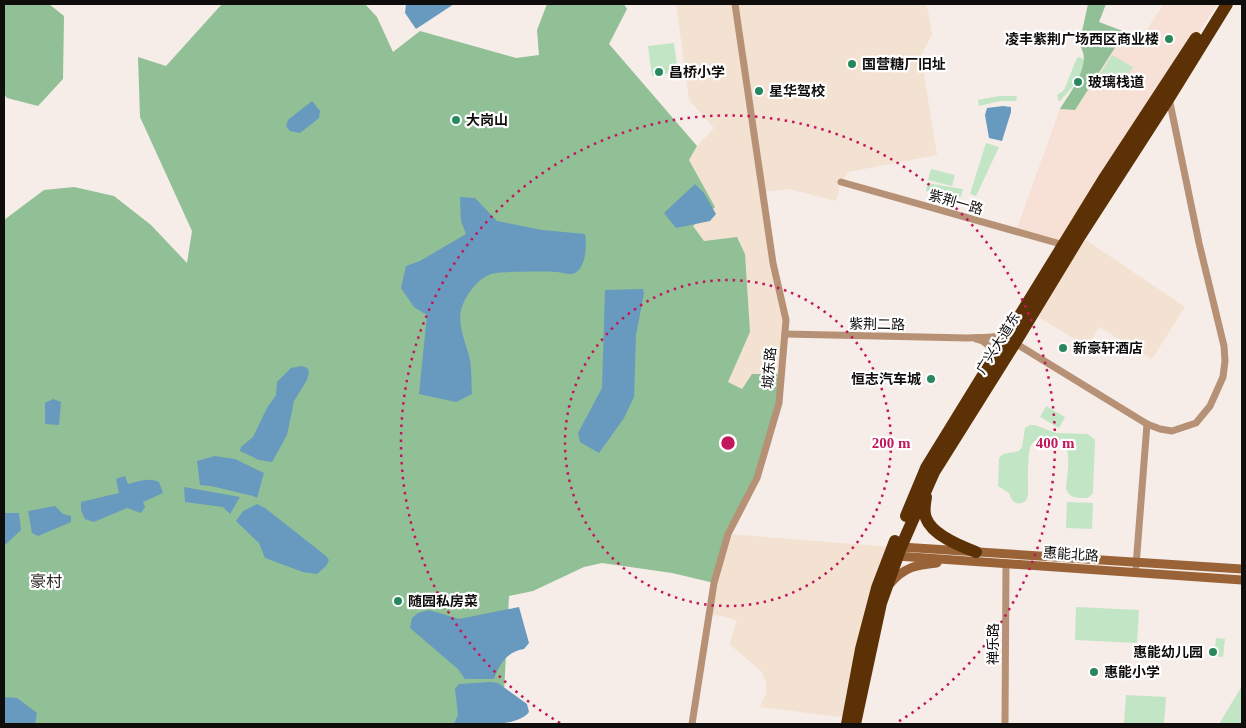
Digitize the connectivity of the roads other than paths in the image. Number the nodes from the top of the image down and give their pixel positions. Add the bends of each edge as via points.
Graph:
1 (735, 4) edge
2 (1217, 4) edge
3 (1227, 4) edge
4 (1169, 98) junction
5 (841, 182) dead end
6 (1064, 245) junction
7 (1012, 330) junction
8 (785, 334) junction
9 (968, 338) junction
10 (1016, 343) junction
11 (990, 366) junction
12 (1147, 424) junction
13 (927, 489) junction
14 (899, 551) junction
15 (972, 556) junction
16 (1136, 562) junction
17 (1006, 564) junction
18 (1242, 569) edge
19 (1136, 572) junction
20 (1242, 580) edge
21 (881, 602) junction
22 (692, 724) edge
23 (847, 724) edge
24 (855, 724) edge
25 (1005, 724) edge

1 - 8 street, 城东路 via 773,263 786,320
2 - 6 highway, 广兴大道东
3 - 4 highway, 广兴大道东
4 - 10 highway, 广兴大道东
4 - 12 street via 1225,361 1223,377 1210,406 1196,423 1172,431
5 - 6 street, 紫荆一路
6 - 7 highway, 广兴大道东
7 - 9 street, 紫荆二路 via 1004,335
7 - 11 highway, 广兴大道东
8 - 9 street, 紫荆二路
8 - 22 street, 城东路 via 779,403 757,478 728,534 714,583
9 - 11 street, 紫荆二路 via 988,345 992,355
10 - 12 street
10 - 13 highway, 广兴大道东 via 934,472
11 - 23 highway, 广兴大道东 via 926,468 886,561 861,649
12 - 16 street
13 - 14 highway, 广兴大道东
13 - 15 highway via 926,518
14 - 15 street, 惠能北路
14 - 21 highway, 广兴大道东
15 - 16 street, 惠能北路
15 - 17 street, 惠能北路
15 - 21 street via 907,569 890,584
16 - 18 street, 惠能北路
16 - 19 street
17 - 19 street, 惠能北路
17 - 25 street, 禅乐路
19 - 20 street, 惠能北路
21 - 24 highway, 广兴大道东

